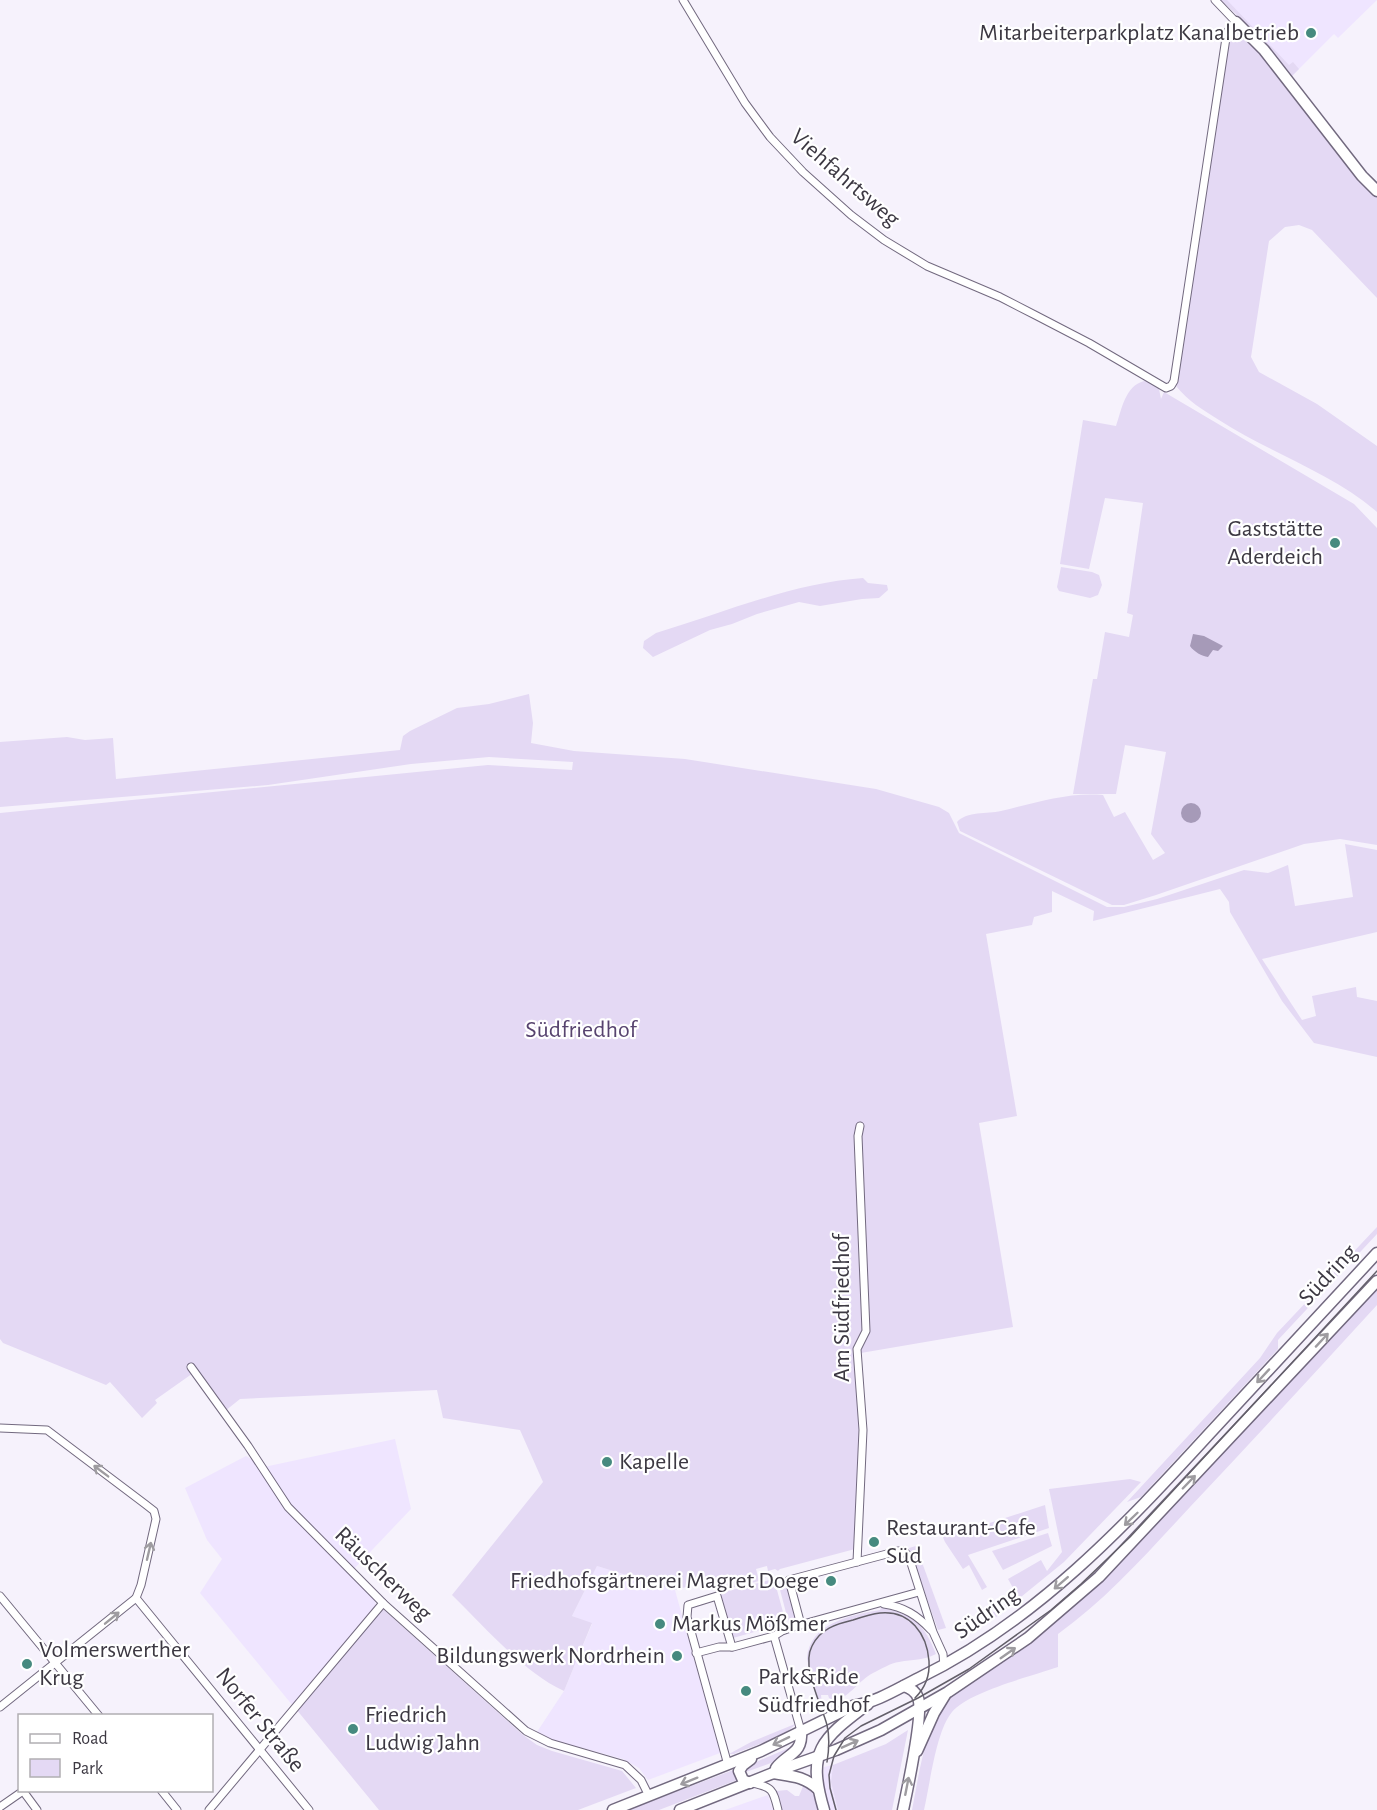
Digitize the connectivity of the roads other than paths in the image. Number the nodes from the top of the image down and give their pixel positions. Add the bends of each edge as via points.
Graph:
1 (683, 0) edge
2 (1215, 0) edge
3 (1236, 22) junction
4 (1377, 191) edge
5 (860, 1126) dead end
6 (1377, 1253) edge
7 (1377, 1281) edge
8 (191, 1367) dead end
9 (0, 1428) edge
10 (857, 1562) junction
11 (919, 1592) junction
12 (0, 1596) edge
13 (135, 1598) junction
14 (383, 1603) junction
15 (878, 1604) junction
16 (801, 1624) junction
17 (933, 1632) junction
18 (774, 1636) junction
19 (732, 1647) junction
20 (696, 1653) junction
21 (56, 1664) junction
22 (944, 1666) junction
23 (904, 1686) junction
24 (948, 1692) junction
25 (869, 1703) junction
26 (0, 1707) edge
27 (919, 1710) junction
28 (97, 1714) edge
29 (801, 1731) junction
30 (259, 1751) junction
31 (760, 1751) junction
32 (818, 1756) junction
33 (912, 1762) junction
34 (728, 1764) junction
35 (772, 1773) junction
36 (750, 1783) junction
37 (818, 1789) junction
38 (22, 1792) edge
39 (24, 1792) edge
40 (162, 1792) edge
41 (649, 1796) junction
42 (0, 1807) edge
43 (37, 1810) edge
44 (177, 1810) edge
45 (209, 1810) edge
46 (309, 1810) edge
47 (614, 1810) edge
48 (680, 1810) edge
49 (778, 1810) edge
50 (824, 1810) edge
51 (903, 1810) edge

1 - 3 street, Viehfahrtsweg via 770,137 851,215 927,266 1000,297 1167,388 1174,381 1226,38
2 - 3 street
3 - 4 main road via 1264,50
5 - 10 street, Am Südfriedhof via 866,1331 857,1349 863,1430
6 -> 22 main road, Südring via 1137,1513 1030,1609
24 -> 7 main road, Südring via 1028,1638 1091,1584
8 - 14 street, Räuscherweg via 288,1507
13 -> 9 street via 156,1519 154,1511 47,1430
10 - 11 street via 904,1551
10 - 16 street via 789,1580
11 - 15 street
11 - 17 street
12 - 21 street
21 -> 13 street
13 - 30 street, Norfer Straße
14 - 30 street
14 - 41 street, Räuscherweg via 526,1731 550,1743 625,1765 641,1780
15 - 16 street
15 - 17 street via 916,1615
16 - 18 street
17 - 22 street
18 - 19 street
18 - 29 street
19 - 20 street
19 - 20 street via 717,1596 695,1602 687,1609
20 - 34 street
21 - 26 street
21 - 28 street
22 - 23 main road, Südring
23 - 25 main road, Südring
23 - 27 main road via 917,1696
24 - 27 main road, Südring
24 - 33 main road
25 - 29 main road, Südring via 853,1706
25 - 32 main road via 828,1736
32 -> 27 main road, Südring via 856,1742
27 - 33 main road
29 -> 31 main road, Südring
29 - 35 main road via 797,1751
30 - 45 street
30 - 46 street, Norfer Straße
31 - 34 main road, Südring
31 - 36 main road via 741,1768 740,1776
32 - 35 main road, Südring
32 - 37 main road
51 -> 33 main road
34 -> 41 main road, Südring
35 - 36 main road, Südring
35 - 37 main road via 801,1777
36 - 48 main road, Südring
36 - 49 street via 769,1787
37 - 50 main road
38 - 42 street
39 - 43 street
40 - 44 street
41 - 47 main road, Südring

